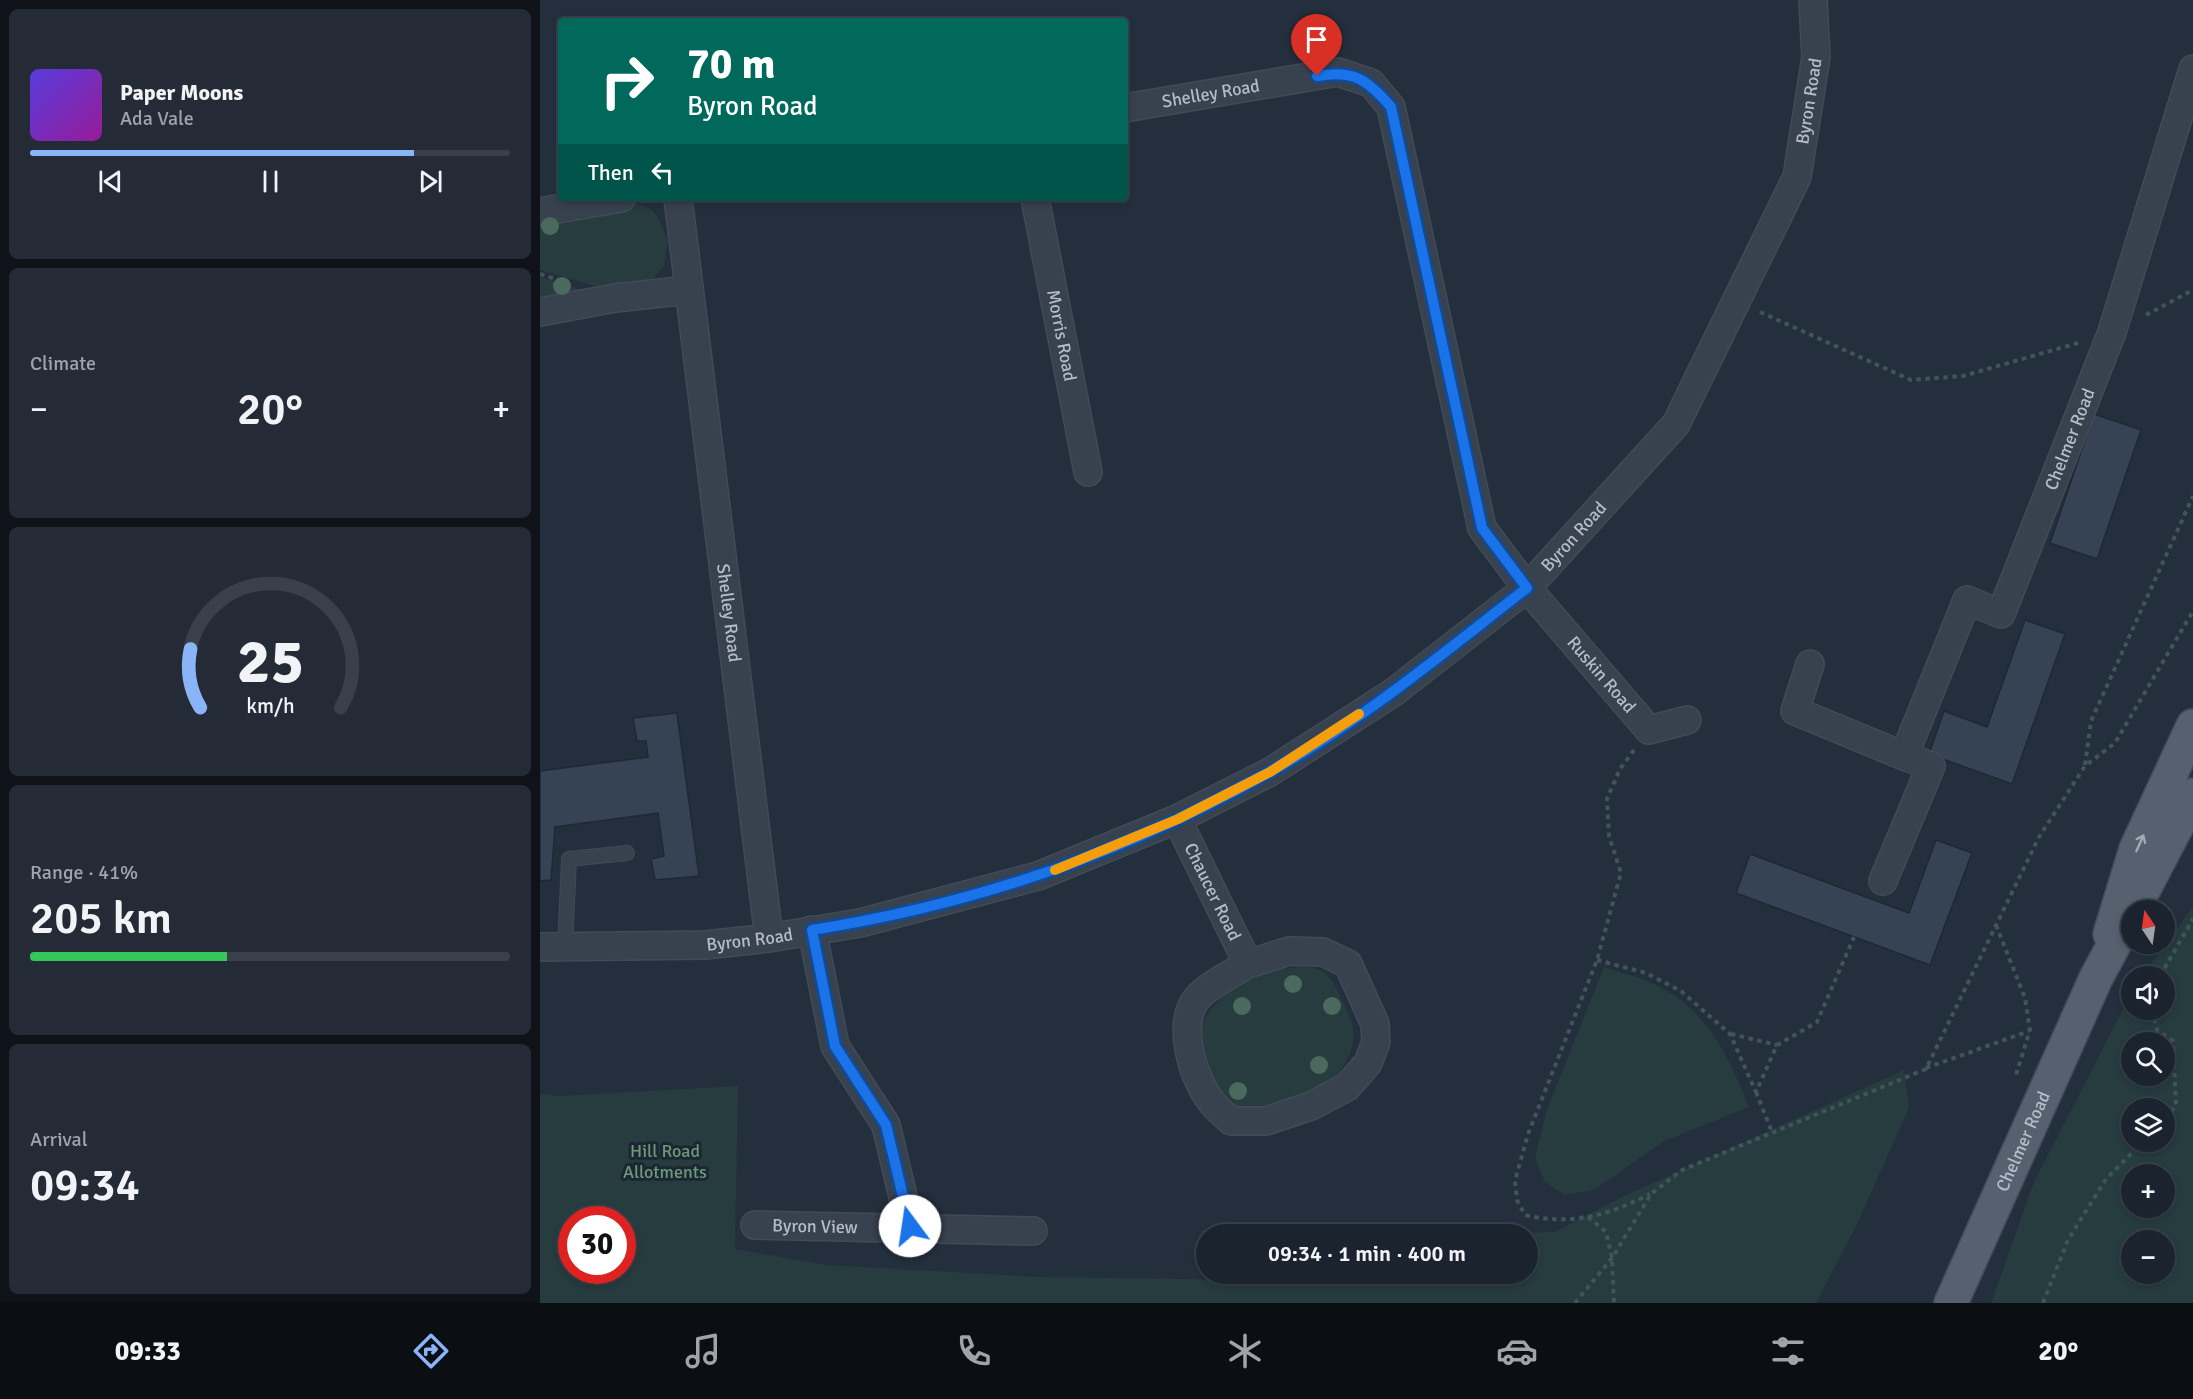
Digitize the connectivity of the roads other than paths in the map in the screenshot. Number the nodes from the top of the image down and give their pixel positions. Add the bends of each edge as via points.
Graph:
1 (1813, 0) edge
2 (2193, 69) edge
3 (1128, 107) edge
4 (604, 201) edge
5 (678, 201) edge
6 (1036, 201) edge
7 (540, 212) edge
8 (689, 290) junction
9 (540, 312) edge
10 (1088, 472) dead end
11 (1527, 588) junction
12 (1810, 664) dead end
13 (1687, 720) dead end
14 (2190, 735) edge
15 (1904, 756) junction
16 (2193, 795) edge
17 (1178, 819) junction
18 (627, 854) dead end
19 (1883, 881) dead end
20 (2138, 900) edge
21 (812, 930) junction
22 (2121, 931) edge
23 (769, 938) junction
24 (553, 947) edge
25 (1248, 964) junction
26 (2096, 978) junction
27 (755, 1225) dead end
28 (910, 1226) junction
29 (1033, 1231) dead end
30 (1951, 1303) edge

1 - 11 street, Byron Road via 1816,57 1797,177 1676,424
2 - 15 street, Chelmer Road via 2112,332 2001,614 1967,600
3 - 11 street, Shelley Road via 1338,72 1371,83 1391,107 1482,528
4 - 7 street
5 - 8 street, Shelley Road
6 - 10 street, Morris Road
8 - 9 street
8 - 23 street, Shelley Road
11 - 13 street, Ruskin Road via 1649,730
11 - 17 street, Byron Road via 1394,692 1270,772
12 - 15 street via 1795,711
26 -> 14 main road, Chelmer Road via 2136,849
15 - 19 street via 1931,766
16 - 20 main road, Chelmer Road
17 - 21 street, Byron Road via 1038,876 860,923
17 - 25 street, Chaucer Road
18 - 24 lane via 569,859
21 - 23 street, Byron Road
21 - 28 street via 835,1046 886,1125
22 - 26 main road, Chelmer Road
23 - 24 street, Byron Road via 705,945
25 - 25 street via 1289,951 1323,952 1348,964 1375,1024 1376,1042 1368,1063 1347,1087 1311,1106 1266,1121 1231,1121 1212,1104 1188,1054 1187,1026 1195,1001
26 - 30 main road, Chelmer Road
27 - 28 street, Byron View
28 - 29 street, Byron View

